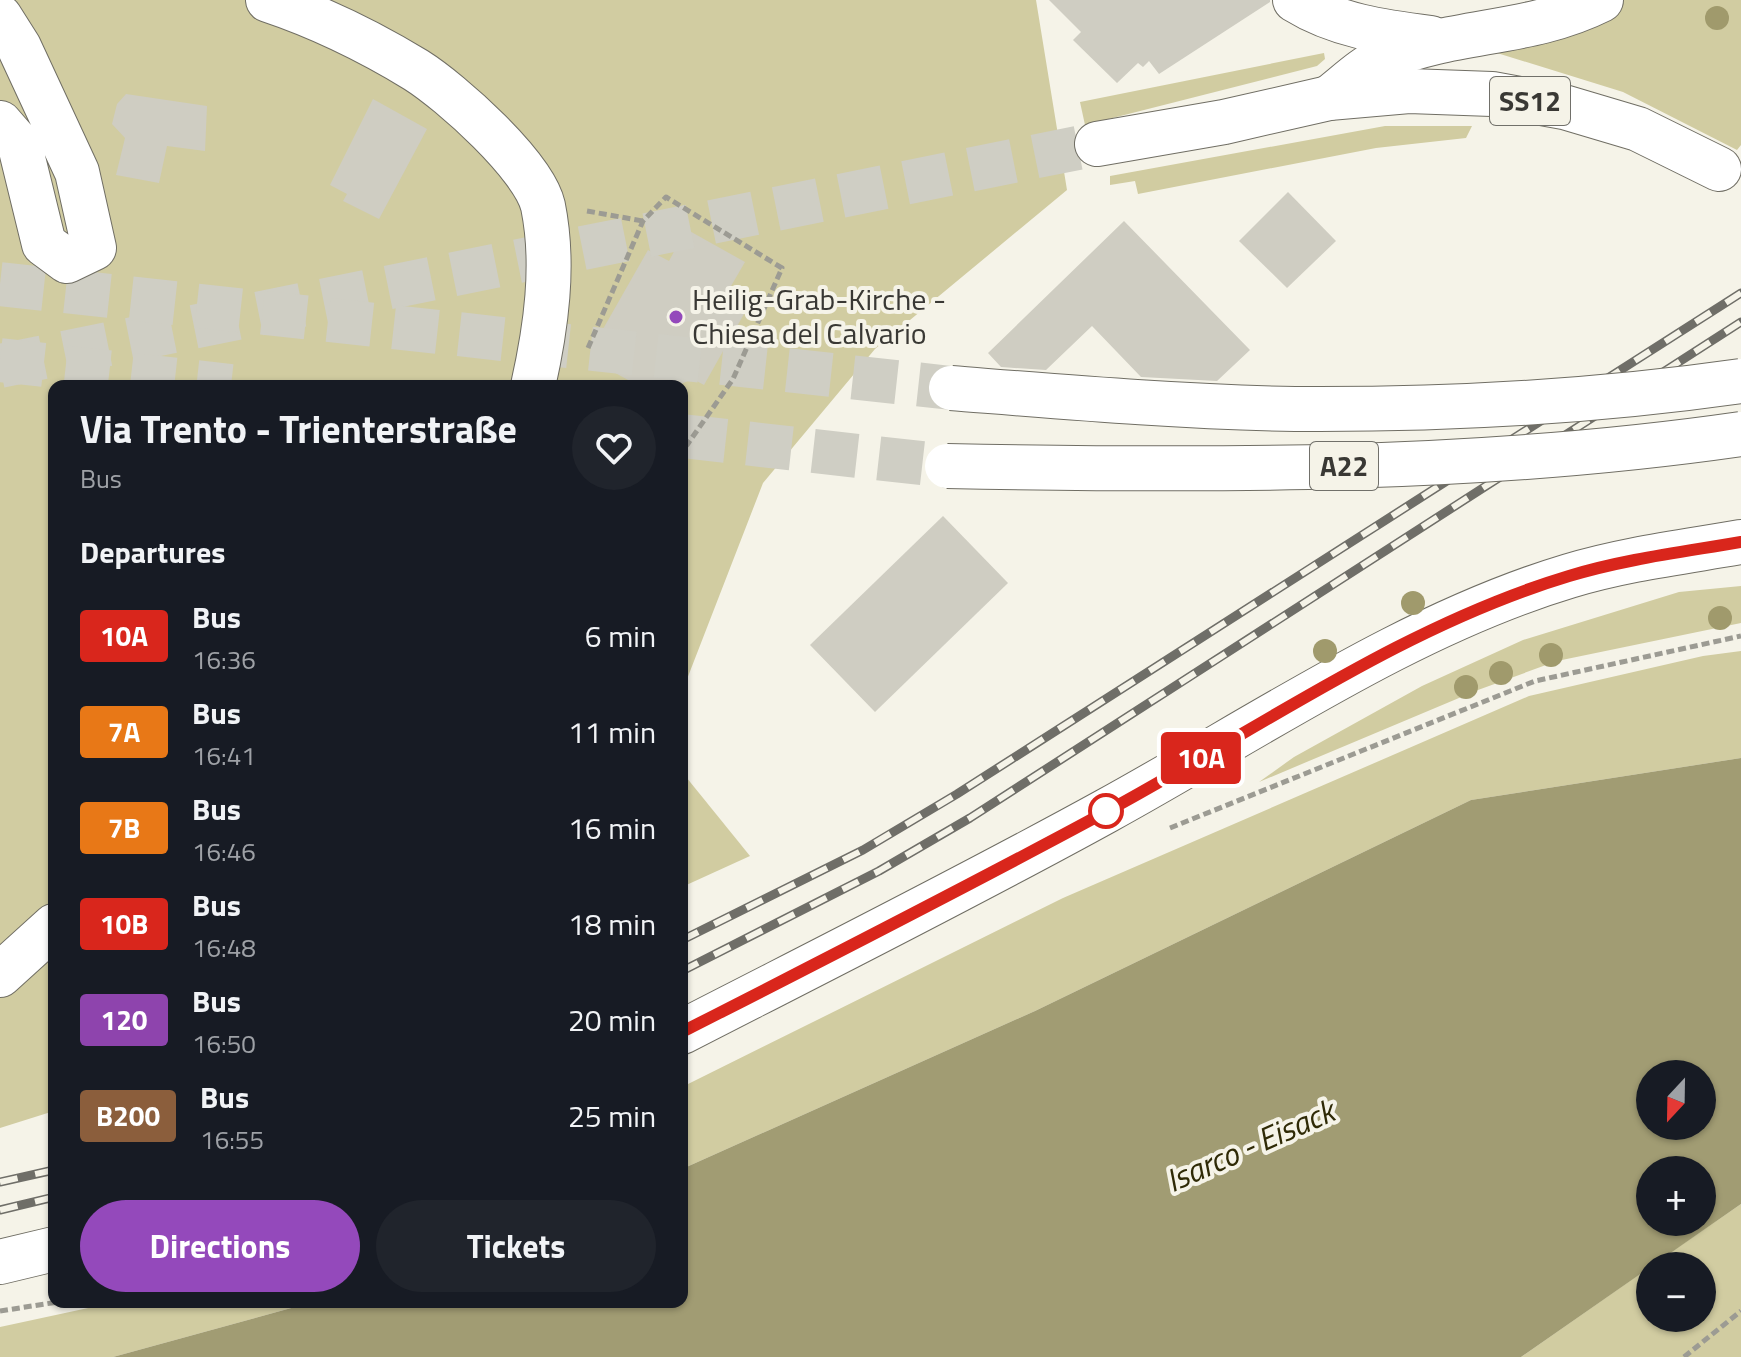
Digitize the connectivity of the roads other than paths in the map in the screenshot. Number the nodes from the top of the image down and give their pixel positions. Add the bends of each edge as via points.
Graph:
1 (268, 0) edge
2 (1295, 0) edge
3 (1601, 0) edge
4 (0, 17) edge
5 (1441, 39) junction
6 (1329, 98) junction
7 (0, 123) edge
8 (1097, 144) tunnel mouth
9 (1719, 169) dead end
10 (534, 380) edge
11 (1741, 381) edge
12 (951, 388) tunnel mouth
13 (1741, 434) edge
14 (947, 466) tunnel mouth
15 (1741, 542) edge
16 (48, 931) edge
17 (0, 975) edge
18 (688, 1029) edge
19 (48, 1250) edge
20 (0, 1262) edge

1 - 10 main road via 308,13 418,72 514,155 542,203 550,288
2 - 5 main road via 1318,14 1375,31
3 - 5 main road via 1528,28
4 - 7 main road via 77,172 94,248 67,261 44,244 20,146
5 - 6 main road via 1382,59
6 - 8 main road, SS12
6 - 9 main road, SS12 via 1409,91 1506,96 1638,129
11 - 12 main road, A22, bridge via 1413,408 1293,409
13 - 14 main road, A22, bridge via 1425,463 1160,469
15 - 18 main road via 1569,576 1435,630 1028,854
16 - 17 main road
19 - 20 main road

